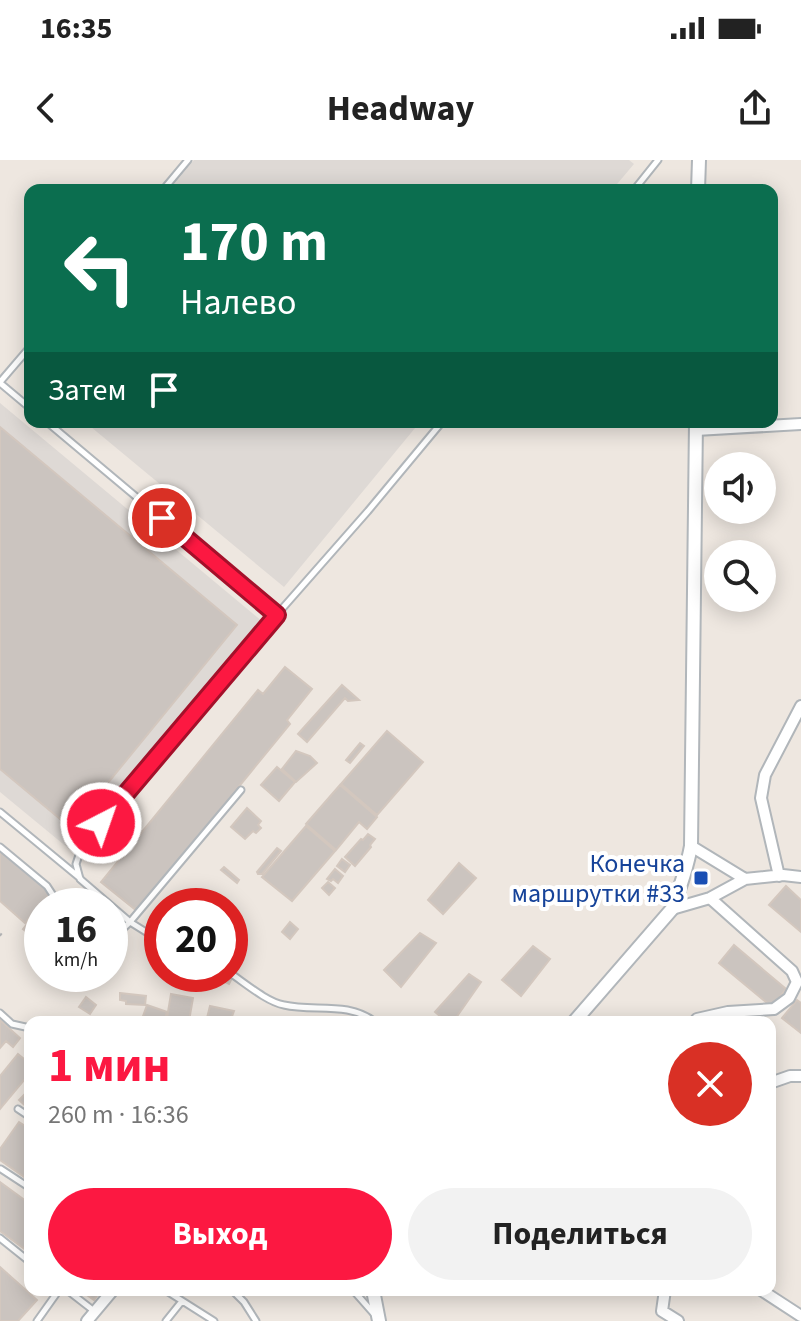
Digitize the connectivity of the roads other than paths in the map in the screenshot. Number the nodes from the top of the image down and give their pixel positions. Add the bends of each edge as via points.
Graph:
1 (188, 160) edge
2 (658, 160) edge
3 (699, 160) edge
4 (168, 184) edge
5 (639, 184) edge
6 (698, 184) edge
7 (24, 354) edge
8 (0, 383) edge
9 (24, 403) edge
10 (778, 424) edge
11 (801, 424) edge
12 (54, 428) edge
13 (437, 428) edge
14 (696, 428) edge
15 (277, 615) junction
16 (801, 706) edge
17 (241, 790) dead end
18 (0, 812) edge
19 (691, 846) junction
20 (0, 847) edge
21 (779, 876) junction
22 (801, 877) edge
23 (80, 879) junction
24 (745, 879) junction
25 (48, 888) edge
26 (710, 898) junction
27 (672, 909) junction
28 (130, 922) junction
29 (144, 931) edge
30 (796, 975) edge
31 (248, 985) edge
32 (0, 1013) edge
33 (364, 1016) edge
34 (579, 1016) edge
35 (710, 1016) edge
36 (24, 1027) edge
37 (801, 1076) edge
38 (776, 1081) edge
39 (18, 1109) dead end
40 (24, 1113) edge
41 (1, 1169) edge
42 (24, 1184) edge
43 (0, 1238) edge
44 (24, 1257) edge
45 (55, 1296) edge
46 (73, 1296) edge
47 (108, 1296) edge
48 (174, 1296) edge
49 (238, 1296) edge
50 (358, 1296) edge
51 (374, 1296) edge
52 (664, 1296) edge
53 (770, 1296) edge
54 (182, 1301) junction
55 (91, 1316) edge
56 (661, 1316) edge
57 (801, 1316) edge
58 (379, 1320) edge
59 (37, 1321) edge
60 (166, 1321) edge
61 (214, 1321) edge
62 (256, 1321) edge
63 (678, 1321) edge

1 - 4 lane
2 - 5 lane
3 - 6 street
7 - 8 lane
8 - 9 lane
10 - 11 street
12 - 15 lane
13 - 15 lane
14 - 19 street
15 - 23 lane via 82,846 76,864
16 - 21 street via 765,775 761,798
17 - 28 lane
18 - 23 lane
19 - 24 street
19 - 27 street
20 - 25 lane
21 - 22 street
21 - 24 street
23 - 28 lane
24 - 26 street
26 - 27 street
26 - 30 street
27 - 34 street
28 - 29 lane
30 - 35 street via 789,998 774,1009
31 - 33 lane via 286,1006 338,1007
32 - 36 lane
37 - 38 street
39 - 40 lane
41 - 42 lane
43 - 44 lane
45 - 59 lane
46 - 55 lane
47 - 55 street
48 - 54 lane
49 - 62 lane
50 - 58 lane
51 - 58 street
52 - 56 street
53 - 57 street
54 - 60 lane
54 - 61 lane
56 - 63 street

